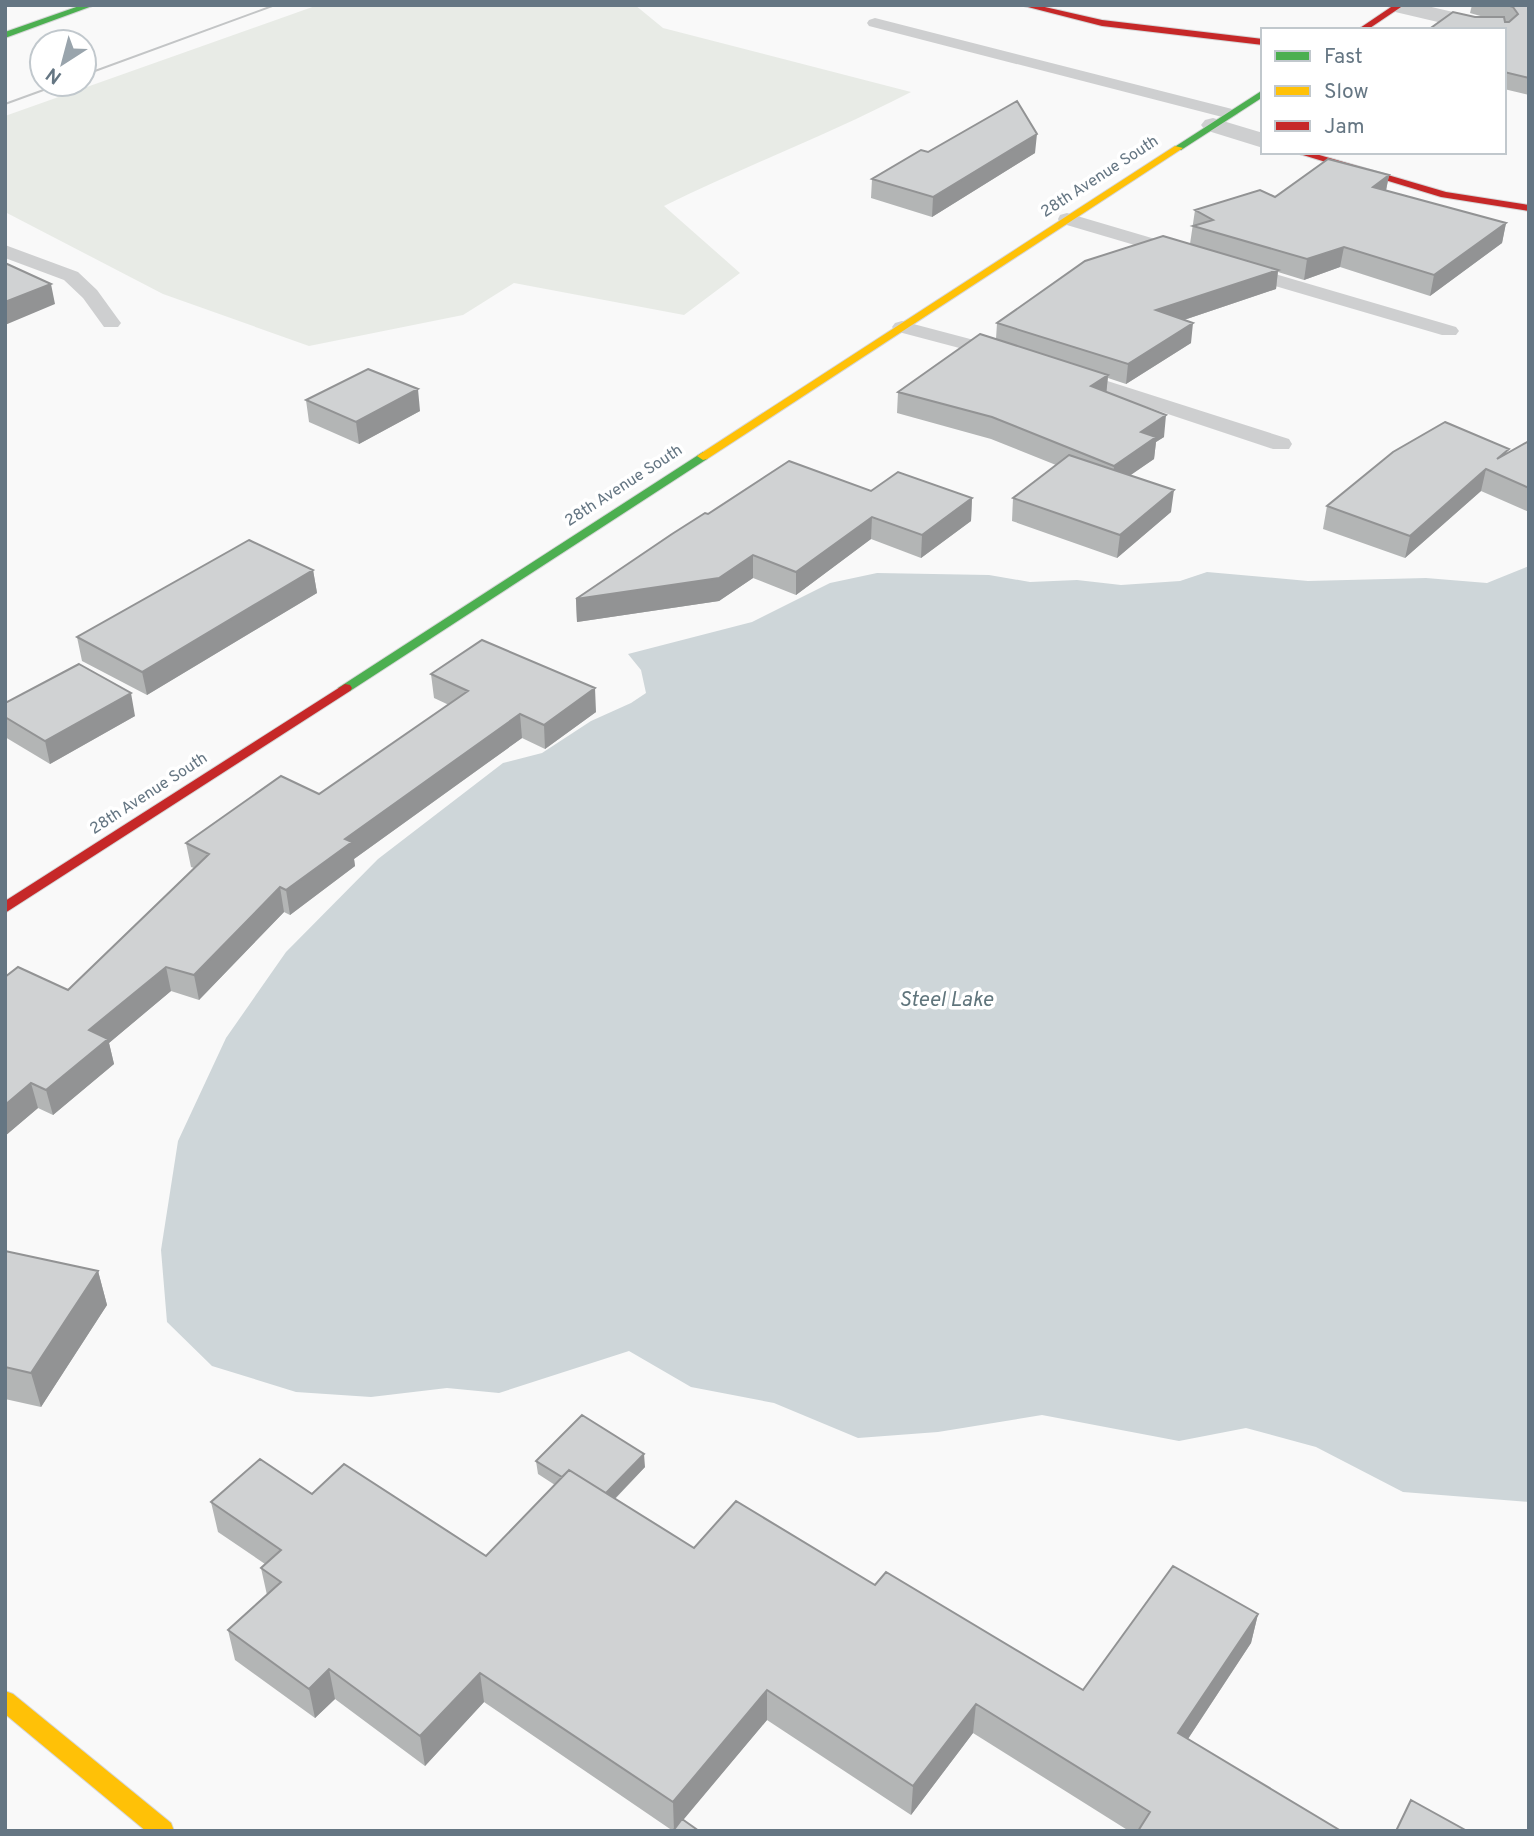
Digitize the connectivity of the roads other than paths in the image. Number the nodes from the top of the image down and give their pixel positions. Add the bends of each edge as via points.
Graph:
1 (92, 5) edge
2 (1024, 5) edge
3 (1399, 6) edge
4 (875, 23) dead end
5 (1364, 28) edge
6 (1494, 28) edge
7 (5, 35) edge
8 (1261, 42) edge
9 (1261, 94) edge
10 (1222, 119) junction
11 (1261, 140) edge
12 (1304, 154) edge
13 (1529, 208) edge
14 (1067, 219) junction
15 (5, 251) edge
16 (1199, 258) edge
17 (1225, 265) edge
18 (111, 323) dead end
19 (902, 327) junction
20 (1449, 331) dead end
21 (1014, 358) edge
22 (1054, 370) edge
23 (1281, 444) dead end
24 (5, 908) edge
25 (5, 1701) edge
26 (163, 1831) edge

1 - 7 main road
2 - 8 main road via 1102,23
3 - 5 main road
3 - 6 street
4 - 10 lane
9 - 10 main road, 28th Avenue South
10 - 11 street
10 - 14 main road, 28th Avenue South
12 - 13 main road via 1445,195
14 - 16 lane
14 - 19 main road, 28th Avenue South
15 - 18 lane via 71,276
17 - 20 lane
19 - 21 lane
19 - 24 main road, 28th Avenue South
22 - 23 lane
25 - 26 main road

